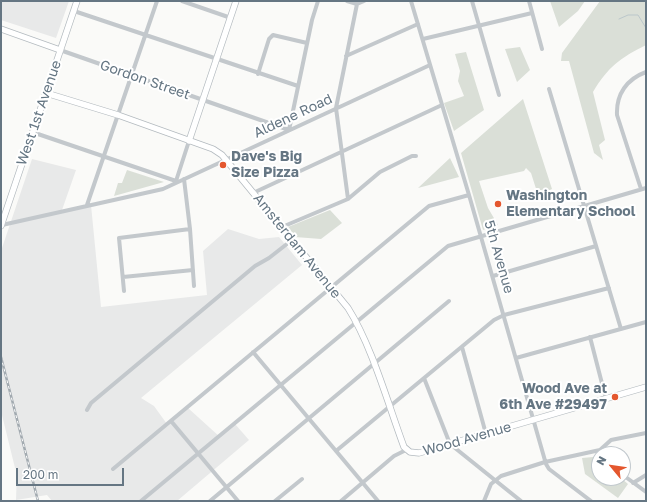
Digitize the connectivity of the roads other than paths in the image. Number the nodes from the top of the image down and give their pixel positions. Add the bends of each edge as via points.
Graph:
1 (77, 1) edge
2 (157, 1) edge
3 (182, 1) edge
4 (236, 1) edge
5 (318, 1) edge
6 (347, 1) edge
7 (364, 1) edge
8 (411, 1) edge
9 (472, 1) edge
10 (529, 1) edge
11 (196, 3) edge
12 (357, 4) junction
13 (74, 11) junction
14 (532, 13) junction
15 (231, 18) junction
16 (418, 24) junction
17 (479, 26) junction
18 (1, 29) edge
19 (146, 35) junction
20 (423, 39) junction
21 (307, 43) junction
22 (542, 49) dead end
23 (60, 50) junction
24 (346, 56) junction
25 (216, 60) junction
26 (430, 65) junction
27 (646, 72) edge
28 (258, 74) junction
29 (132, 76) junction
30 (298, 86) junction
31 (549, 89) dead end
32 (46, 93) junction
33 (499, 95) dead end
34 (202, 100) junction
35 (442, 105) junction
36 (336, 108) junction
37 (118, 115) junction
38 (289, 130) junction
39 (32, 132) junction
40 (189, 141) junction
41 (342, 153) junction
42 (104, 156) junction
43 (416, 156) dead end
44 (225, 159) junction
45 (184, 179) junction
46 (176, 181) junction
47 (646, 188) edge
48 (641, 189) junction
49 (254, 193) junction
50 (469, 194) junction
51 (348, 199) junction
52 (87, 205) junction
53 (584, 205) junction
54 (1, 225) edge
55 (282, 227) junction
56 (190, 229) junction
57 (481, 236) junction
58 (292, 240) junction
59 (596, 246) junction
60 (193, 270) junction
61 (493, 276) junction
62 (122, 277) junction
63 (194, 286) dead end
64 (331, 288) junction
65 (609, 288) junction
66 (124, 292) dead end
67 (450, 300) dead end
68 (504, 315) junction
69 (646, 322) edge
70 (356, 323) junction
71 (621, 329) junction
72 (590, 338) junction
73 (462, 347) junction
74 (253, 352) junction
75 (516, 358) junction
76 (373, 364) junction
77 (424, 378) junction
78 (281, 385) junction
79 (646, 387) edge
80 (606, 399) junction
81 (389, 407) junction
82 (87, 410) dead end
83 (309, 418) junction
84 (534, 420) junction
85 (171, 422) junction
86 (646, 433) edge
87 (486, 434) junction
88 (450, 444) junction
89 (604, 446) edge
90 (406, 450) junction
91 (336, 451) junction
92 (198, 454) junction
93 (591, 454) edge
94 (545, 462) junction
95 (113, 469) dead end
96 (646, 475) edge
97 (302, 479) dead end
98 (495, 480) junction
99 (363, 483) junction
100 (633, 483) joint
101 (227, 487) junction
102 (646, 492) edge
103 (141, 501) edge
104 (210, 501) edge
105 (238, 501) edge
106 (275, 501) edge
107 (341, 501) edge
108 (378, 501) edge
109 (484, 501) edge
110 (521, 501) edge
111 (591, 501) edge

1 - 13 main road, West 1st Avenue
2 - 19 street
3 - 11 street
4 - 15 main road
5 - 21 street
6 - 12 street
7 - 12 street
8 - 16 street, 5th Avenue
9 - 17 street
10 - 14 street
11 - 15 street
12 - 24 street
13 - 19 street
13 - 23 main road, West 1st Avenue
14 - 17 street
14 - 22 street
15 - 25 main road
16 - 20 street, 5th Avenue
16 - 24 street
17 - 20 street
17 - 33 street
18 - 23 main road, Gordon Street
19 - 25 street
19 - 29 street
20 - 26 street, 5th Avenue
21 - 28 street via 273,35 269,39
21 - 30 street
23 - 29 street, Gordon Street
23 - 32 main road, West 1st Avenue
24 - 36 street
25 - 28 street
25 - 34 main road
26 - 35 street, 5th Avenue
26 - 36 street, Aldene Road
27 - 48 street via 632,78 624,87 617,110
28 - 30 street
29 - 34 street, Gordon Street
29 - 37 street
30 - 38 street
31 - 53 street
32 - 37 main road, Amsterdam Avenue
32 - 39 main road, West 1st Avenue
34 - 38 street, Gordon Street
34 - 40 main road
35 - 41 street
35 - 50 street, 5th Avenue
36 - 38 street, Aldene Road
36 - 41 street
37 - 40 main road, Amsterdam Avenue
37 - 42 street
38 - 44 street, Aldene Road
39 - 42 street
39 - 54 main road, West 1st Avenue
40 - 44 main road, Amsterdam Avenue via 218,152
40 - 46 street
41 - 49 street
41 - 51 street
42 - 46 street
42 - 52 street
43 - 51 street via 384,170
44 - 45 street, Aldene Road
44 - 49 main road, Amsterdam Avenue
45 - 46 street, Aldene Road
45 - 56 street
46 - 52 street, Aldene Road via 163,189
47 - 48 street
48 - 53 street
49 - 55 main road, Amsterdam Avenue
50 - 57 street, 5th Avenue
50 - 64 street via 429,206
51 - 55 street
52 - 54 street, Aldene Road
53 - 57 street
53 - 59 street
55 - 58 main road, Amsterdam Avenue
56 - 60 street
56 - 62 street via 119,238
57 - 61 street, 5th Avenue
57 - 70 street via 448,246
58 - 64 main road, Amsterdam Avenue
58 - 82 street via 241,277 91,403
59 - 61 street
59 - 65 street
60 - 62 street
60 - 63 street
61 - 68 street, 5th Avenue
62 - 66 street
64 - 70 main road, Amsterdam Avenue via 348,308
64 - 74 street
65 - 68 street
65 - 71 street
67 - 76 street
68 - 73 street via 487,325
68 - 75 street, 5th Avenue
69 - 71 street
70 - 76 main road, Amsterdam Avenue
70 - 78 street
71 - 72 street
72 - 75 street
72 - 80 street
73 - 77 street
73 - 87 street
74 - 78 street
74 - 85 street
75 - 84 street, 5th Avenue
76 - 81 main road, Amsterdam Avenue
76 - 83 street
77 - 81 street
77 - 88 street
78 - 83 street
78 - 92 street
79 - 80 main road, Wood Avenue
80 - 84 main road, Wood Avenue
81 - 90 main road, Amsterdam Avenue
81 - 91 street
83 - 91 street
83 - 101 street
84 - 87 main road, Wood Avenue
84 - 94 street, 5th Avenue
85 - 92 street
85 - 95 street
86 - 89 street via 612,440
87 - 88 main road, Wood Avenue
88 - 90 main road, Wood Avenue via 417,454
88 - 98 street
90 - 99 street, Wood Avenue via 394,456
91 - 99 street
92 - 101 street
92 - 103 street
93 - 94 street
94 - 98 street
94 - 111 street, 5th Avenue via 549,469
96 - 100 street
97 - 106 street
98 - 109 street
98 - 110 street
99 - 107 street, Wood Avenue
99 - 108 street
100 - 102 street
101 - 104 street
101 - 105 street

